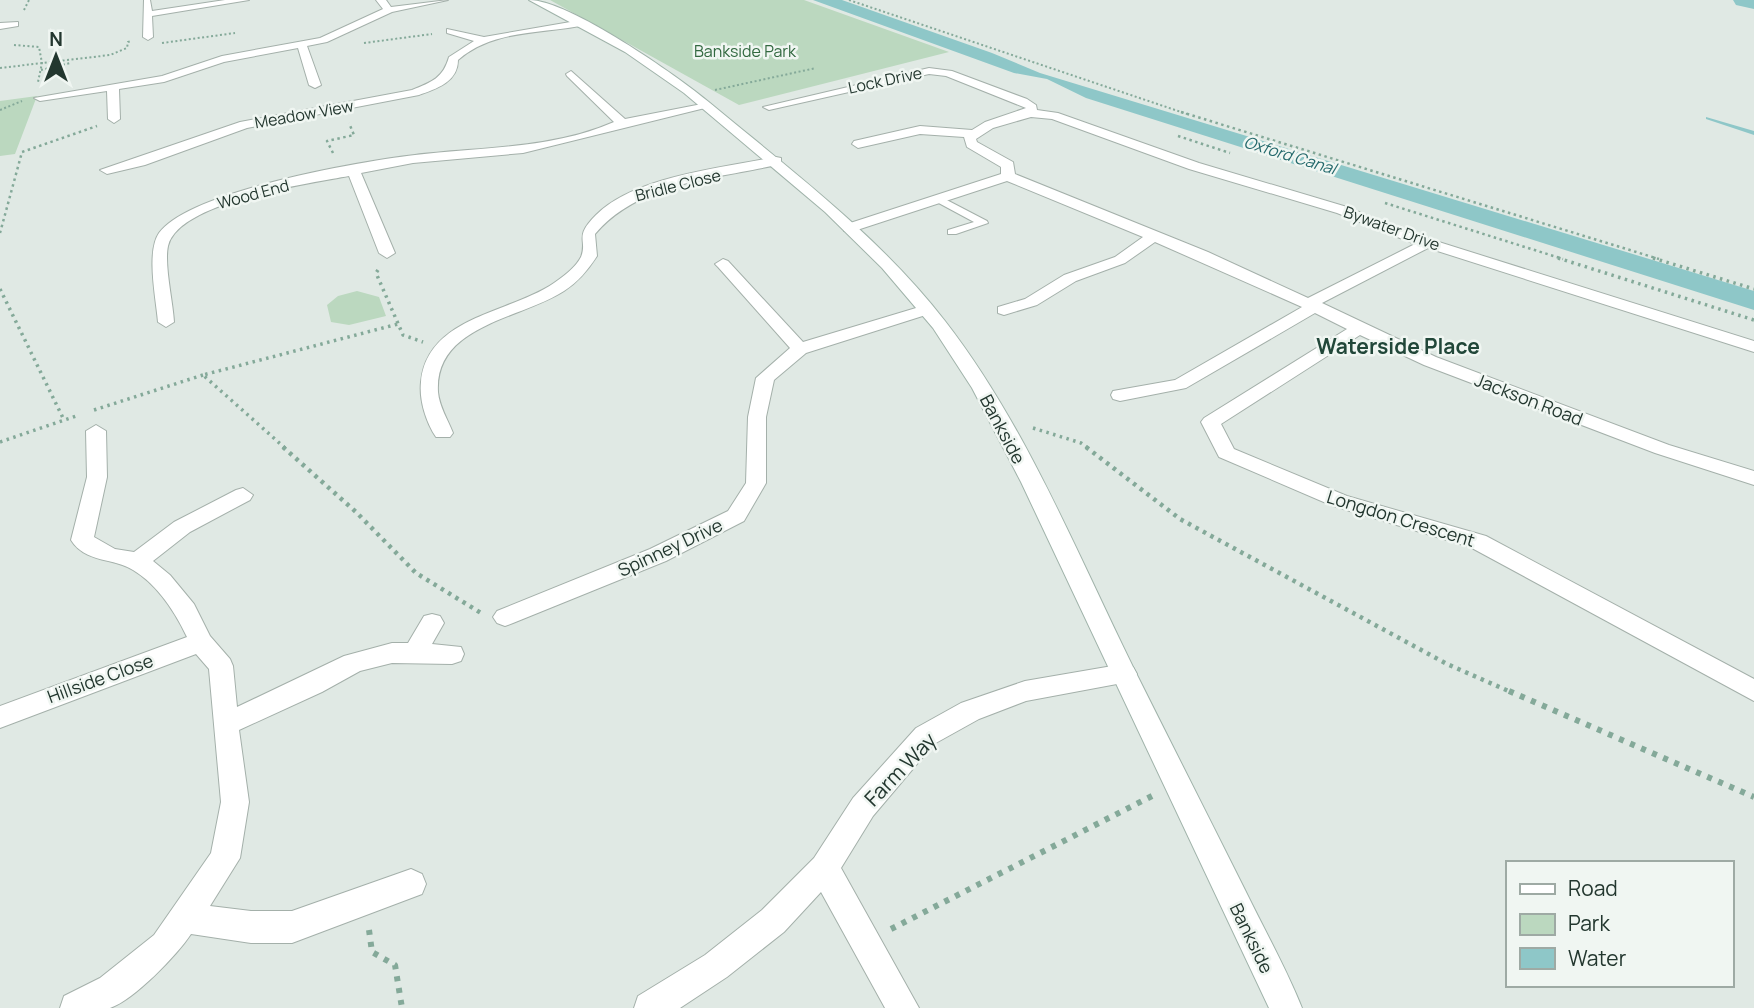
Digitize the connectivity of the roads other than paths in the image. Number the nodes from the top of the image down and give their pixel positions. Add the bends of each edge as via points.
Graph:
1 (146, 0) edge
2 (244, 0) edge
3 (381, 0) edge
4 (443, 0) edge
5 (534, 0) edge
6 (388, 9) junction
7 (148, 15) junction
8 (582, 23) junction
9 (15, 24) dead end
10 (0, 26) edge
11 (450, 32) road end
12 (235, 33) road end
13 (150, 40) road end
14 (483, 40) junction
15 (302, 45) junction
16 (243, 54) junction
17 (570, 74) dead end
18 (315, 85) dead end
19 (113, 88) junction
20 (40, 98) dead end
21 (706, 106) junction
22 (769, 107) dead end
23 (1031, 113) junction
24 (114, 119) road end
25 (622, 123) junction
26 (972, 134) junction
27 (858, 144) dead end
28 (776, 161) junction
29 (107, 170) dead end
30 (348, 172) junction
31 (1009, 174) junction
32 (939, 199) junction
33 (849, 228) junction
34 (952, 232) dead end
35 (1154, 236) junction
36 (1426, 242) junction
37 (387, 253) road end
38 (723, 264) dead end
39 (1313, 304) junction
40 (926, 310) junction
41 (1004, 310) dead end
42 (166, 322) dead end
43 (1358, 329) junction
44 (1754, 347) edge
45 (800, 349) junction
46 (1120, 395) dead end
47 (96, 431) dead end
48 (443, 433) dead end
49 (1754, 478) edge
50 (243, 495) dead end
51 (138, 561) junction
52 (505, 617) road end
53 (432, 623) dead end
54 (201, 642) junction
55 (415, 653) junction
56 (452, 654) dead end
57 (1124, 674) junction
58 (1754, 691) edge
59 (0, 717) edge
60 (225, 724) junction
61 (824, 868) junction
62 (411, 884) dead end
63 (187, 918) junction
64 (76, 1008) edge
65 (650, 1008) edge
66 (903, 1008) edge
67 (1286, 1008) edge

1 - 7 street
2 - 7 street
3 - 6 street
4 - 6 street
5 - 8 street, Bankside
6 - 15 street via 340,35
7 - 13 street
8 - 14 street, Meadow View
8 - 21 street, Bankside via 658,69
9 - 10 street
11 - 14 street, Meadow View
12 - 16 street
14 - 29 street, Meadow View via 457,54 442,82 396,98 244,125
15 - 16 street
15 - 18 street
16 - 19 street via 164,79
17 - 25 street
19 - 20 street
19 - 24 street
21 - 25 street, Wood End
21 - 28 street, Bankside
22 - 23 street, Lock Drive via 929,71 948,73 1023,102 1032,107
23 - 26 street
23 - 36 street, Bywater Drive via 1072,121
25 - 30 street, Wood End via 523,149 414,159
26 - 27 street via 920,130
26 - 31 street, Jackson Road via 971,144 1008,165
28 - 33 street, Bankside
28 - 48 street, Bridle Close via 626,199 594,225 588,234 589,256 568,281 553,292 464,330 432,368 429,392
30 - 37 street
30 - 42 street, Wood End via 241,194 204,207 175,226 160,248
31 - 32 street
31 - 35 street, Jackson Road
32 - 33 street
32 - 34 lane via 983,223
33 - 40 street, Bankside
35 - 39 street, Jackson Road
35 - 41 street via 1096,271 1070,278 1031,302
36 - 39 street
36 - 44 street, Bywater Drive
38 - 45 street
39 - 43 street, Jackson Road
39 - 46 street via 1180,384
40 - 45 street, Spinney Drive
40 - 57 street, Bankside via 996,413
43 - 49 street, Jackson Road via 1662,449
43 - 58 street, Longdon Crescent via 1211,422 1226,453 1340,501 1478,541
45 - 52 street, Spinney Drive via 765,378 757,417 756,483 736,516 658,555
47 - 51 street via 97,477 82,540 110,556
50 - 51 street via 182,527
51 - 54 street via 186,610
53 - 55 street
54 - 59 street, Hillside Close
54 - 60 street via 222,666
55 - 56 street
55 - 60 street via 391,653 352,663
57 - 61 street, Farm Way via 1025,691 970,711 925,736 863,807
57 - 67 street, Bankside
60 - 63 street via 235,802 225,859
61 - 65 street, Farm Way via 774,921
61 - 66 street
62 - 63 street via 292,927 251,927
63 - 64 street via 165,946 111,989

